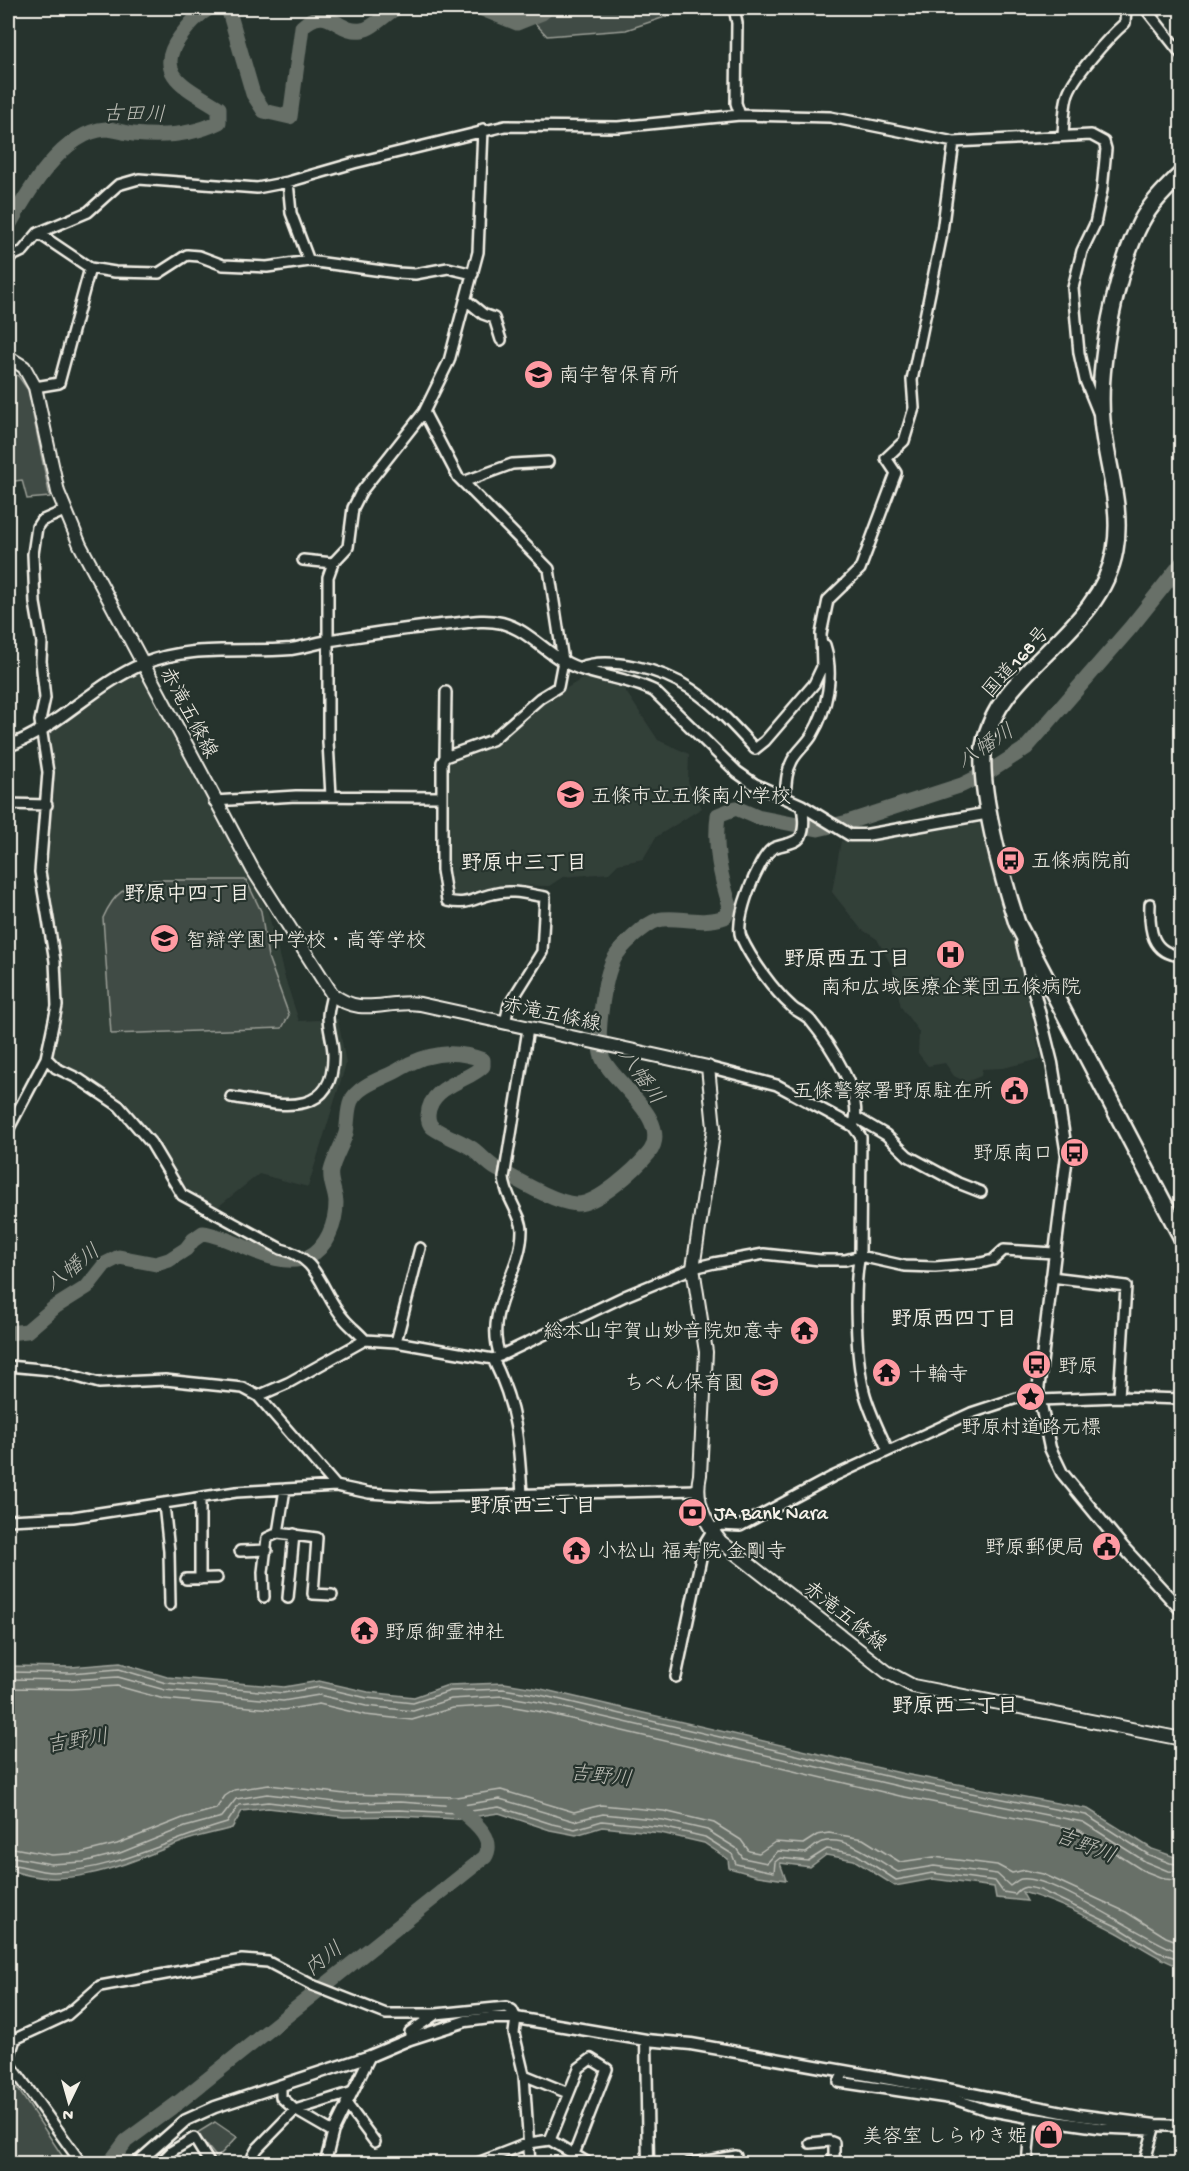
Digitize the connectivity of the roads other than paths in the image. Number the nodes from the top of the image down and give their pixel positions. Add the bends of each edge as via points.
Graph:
1 (734, 8) edge
2 (1126, 8) edge
3 (1145, 8) edge
4 (1182, 55) edge
5 (740, 115) junction
6 (483, 129) junction
7 (1063, 135) junction
8 (954, 142) junction
9 (1182, 173) edge
10 (288, 182) junction
11 (38, 233) junction
12 (8, 258) edge
13 (309, 261) junction
14 (90, 268) junction
15 (473, 274) junction
16 (466, 300) junction
17 (501, 340) dead end
18 (8, 357) edge
19 (35, 387) junction
20 (424, 412) junction
21 (1102, 419) junction
22 (548, 462) dead end
23 (463, 482) junction
24 (64, 511) junction
25 (303, 561) dead end
26 (333, 563) junction
27 (821, 634) junction
28 (328, 641) junction
29 (563, 661) junction
30 (142, 664) junction
31 (578, 668) junction
32 (446, 692) dead end
33 (42, 729) junction
34 (8, 746) edge
35 (445, 757) junction
36 (331, 796) junction
37 (440, 797) junction
38 (784, 798) junction
39 (214, 801) junction
40 (8, 804) edge
41 (47, 805) junction
42 (990, 813) junction
43 (808, 815) junction
44 (1150, 904) dead end
45 (1017, 923) junction
46 (1182, 956) edge
47 (332, 994) junction
48 (506, 1023) junction
49 (528, 1029) junction
50 (46, 1058) junction
51 (708, 1068) junction
52 (231, 1097) dead end
53 (855, 1122) junction
54 (8, 1130) edge
55 (981, 1192) dead end
56 (1182, 1238) edge
57 (420, 1248) dead end
58 (1054, 1253) junction
59 (860, 1256) junction
60 (693, 1268) junction
61 (1051, 1276) junction
62 (365, 1340) junction
63 (396, 1342) junction
64 (496, 1357) junction
65 (8, 1366) edge
66 (258, 1396) junction
67 (1039, 1396) junction
68 (1119, 1397) junction
69 (1182, 1399) edge
70 (888, 1451) junction
71 (336, 1486) junction
72 (285, 1489) junction
73 (696, 1490) junction
74 (522, 1495) junction
75 (200, 1498) junction
76 (164, 1504) junction
77 (8, 1520) edge
78 (712, 1531) junction
79 (278, 1533) junction
80 (294, 1534) junction
81 (240, 1551) dead end
82 (267, 1551) junction
83 (218, 1578) dead end
84 (186, 1579) dead end
85 (200, 1579) junction
86 (332, 1595) dead end
87 (264, 1597) dead end
88 (288, 1598) dead end
89 (170, 1605) dead end
90 (1182, 1611) edge
91 (676, 1677) dead end
92 (1182, 1739) edge
93 (436, 2014) junction
94 (516, 2018) junction
95 (410, 2039) junction
96 (646, 2040) junction
97 (370, 2056) junction
98 (844, 2072) junction
99 (524, 2075) junction
100 (281, 2086) junction
101 (350, 2093) junction
102 (568, 2093) junction
103 (346, 2103) junction
104 (295, 2110) junction
105 (1031, 2118) junction
106 (1182, 2126) edge
107 (1154, 2127) junction
108 (333, 2132) junction
109 (550, 2140) junction
110 (375, 2142) dead end
111 (529, 2143) junction
112 (810, 2143) dead end
113 (574, 2154) junction
114 (736, 2156) dead end
115 (82, 2163) edge
116 (136, 2163) edge
117 (159, 2163) edge
118 (210, 2163) edge
119 (257, 2163) edge
120 (325, 2163) edge
121 (475, 2163) edge
122 (530, 2163) edge
123 (590, 2163) edge
124 (648, 2163) edge
125 (688, 2163) edge
126 (834, 2163) edge
127 (1027, 2163) edge
128 (1144, 2163) edge

1 - 5 street via 736,103
2 - 7 street via 1125,23 1108,38 1071,86
3 - 4 street
5 - 6 street via 618,127
5 - 8 street via 830,117
6 - 10 street
6 - 15 street via 478,252
7 - 8 street
7 - 21 street via 1099,137 1106,149 1095,224 1082,251 1073,288 1079,353 1085,380
8 - 27 street via 940,239 912,380 914,408 904,441 886,458 896,472 860,569 828,600
9 - 21 highway, 国道168号 via 1142,220 1130,249 1107,341
10 - 11 street via 257,188 139,179 118,185 88,212
10 - 13 street via 291,213
11 - 12 street via 23,251
11 - 14 street
13 - 14 street via 267,267 223,264 187,255 159,273
13 - 15 street via 397,273 448,268
14 - 19 street via 59,383
15 - 16 street
16 - 17 street via 494,318
16 - 20 street via 449,361
18 - 19 main road, 赤滝五條線 via 24,367
19 - 24 main road, 赤滝五條線
20 - 23 street
20 - 26 street via 362,492 353,508 348,547
21 - 42 highway, 国道168号 via 1118,510 1115,551 1101,590 1077,624 1022,679 991,721 983,750
22 - 23 street via 512,464
23 - 29 street via 549,569
24 - 30 main road, 赤滝五條線
24 - 33 street via 41,521 33,554 34,603 42,642 40,661 45,698
25 - 26 street
26 - 28 street via 328,577
27 - 31 street via 822,667 814,684 755,749 691,689 667,677 602,661
27 - 38 street via 830,662 829,685 812,735 792,760
28 - 29 street via 484,620 504,623 526,634
28 - 30 street via 292,648 199,651
28 - 36 street
29 - 31 street
29 - 35 street via 558,687 492,740
30 - 33 street
30 - 39 main road, 赤滝五條線
31 - 38 street via 654,691 737,772
32 - 35 street
33 - 34 street
33 - 41 street via 48,772
35 - 37 street
36 - 37 street
36 - 39 street
37 - 48 street via 443,891 447,901 461,905 493,893 514,891 545,897 542,952 509,1005
38 - 43 street via 801,805
39 - 47 main road, 赤滝五條線
40 - 41 street
41 - 50 street via 40,872 55,961 57,1006
42 - 43 street via 866,835 850,835
42 - 45 highway, 国道168号 via 1006,891
43 - 53 street via 798,839 766,855 743,908 739,933 749,955 792,1007 808,1018 833,1052 856,1101
44 - 46 street via 1149,928 1158,946 1171,955
45 - 56 highway, 国道168号
45 - 58 street via 1052,1063 1067,1155
47 - 48 main road, 赤滝五條線 via 351,1006 407,1003
47 - 52 street via 328,1017 333,1056 329,1079 321,1093 304,1105 287,1106
48 - 49 main road, 赤滝五條線
49 - 51 main road, 赤滝五條線
49 - 64 street via 504,1178 505,1191 522,1228 512,1275 498,1306
50 - 54 street
50 - 62 street via 119,1106 151,1143 182,1195 299,1256 319,1274 345,1320
51 - 53 street via 777,1085
51 - 60 main road via 714,1128
53 - 55 street via 886,1136 908,1156 958,1184
53 - 59 street via 861,1137
57 - 63 street
58 - 59 street via 1004,1250 993,1260 981,1263 935,1267 905,1266
58 - 61 street
59 - 60 street via 837,1260 764,1254
59 - 70 street via 856,1272 863,1390
60 - 64 street
60 - 73 main road via 706,1361
61 - 67 street
61 - 68 street via 1126,1287
62 - 63 street
62 - 66 street
63 - 64 street
64 - 74 street via 514,1410
65 - 66 street via 52,1370 99,1383 165,1380 243,1388
66 - 71 street
67 - 68 street
67 - 70 street via 971,1413
67 - 90 street via 1050,1448 1062,1473
68 - 69 street
70 - 78 street via 740,1527 720,1525
71 - 72 street
71 - 74 street via 369,1493 428,1497
72 - 75 street
72 - 79 street
73 - 74 street
73 - 78 main road, 赤滝五條線
75 - 76 street
75 - 85 street
76 - 77 street via 73,1517
76 - 89 street
78 - 91 street via 704,1544
78 - 92 main road, 赤滝五條線 via 887,1672 914,1686
79 - 80 street
79 - 82 street via 267,1538
80 - 86 street via 317,1539 313,1594
80 - 88 street
81 - 82 street
82 - 87 street
83 - 85 street
84 - 85 street
93 - 94 street via 506,2007
93 - 95 street via 410,2032
93 - 115 street via 386,2014 312,1985 268,1962 242,1960 100,1986 67,2015 15,2039 8,2061
94 - 95 street via 466,2021
94 - 96 street
94 - 99 street via 514,2033
95 - 97 street
96 - 98 street via 691,2044
96 - 124 street
97 - 100 street
97 - 101 street
98 - 105 street via 839,2082 954,2099
98 - 107 street
99 - 102 street
99 - 111 street
100 - 104 street via 281,2097
100 - 116 street via 242,2096 186,2120
101 - 103 street
101 - 104 street
102 - 109 street
102 - 113 street via 579,2068 591,2059 607,2069
103 - 108 street
103 - 110 street
104 - 108 street
104 - 119 street via 257,2149 253,2156
105 - 107 street via 1101,2128
105 - 127 street
106 - 107 street
107 - 128 street
108 - 120 street
109 - 111 street
109 - 113 street
111 - 121 street
111 - 122 street
112 - 126 street via 834,2143
113 - 123 street
114 - 125 street
117 - 118 street via 194,2138

